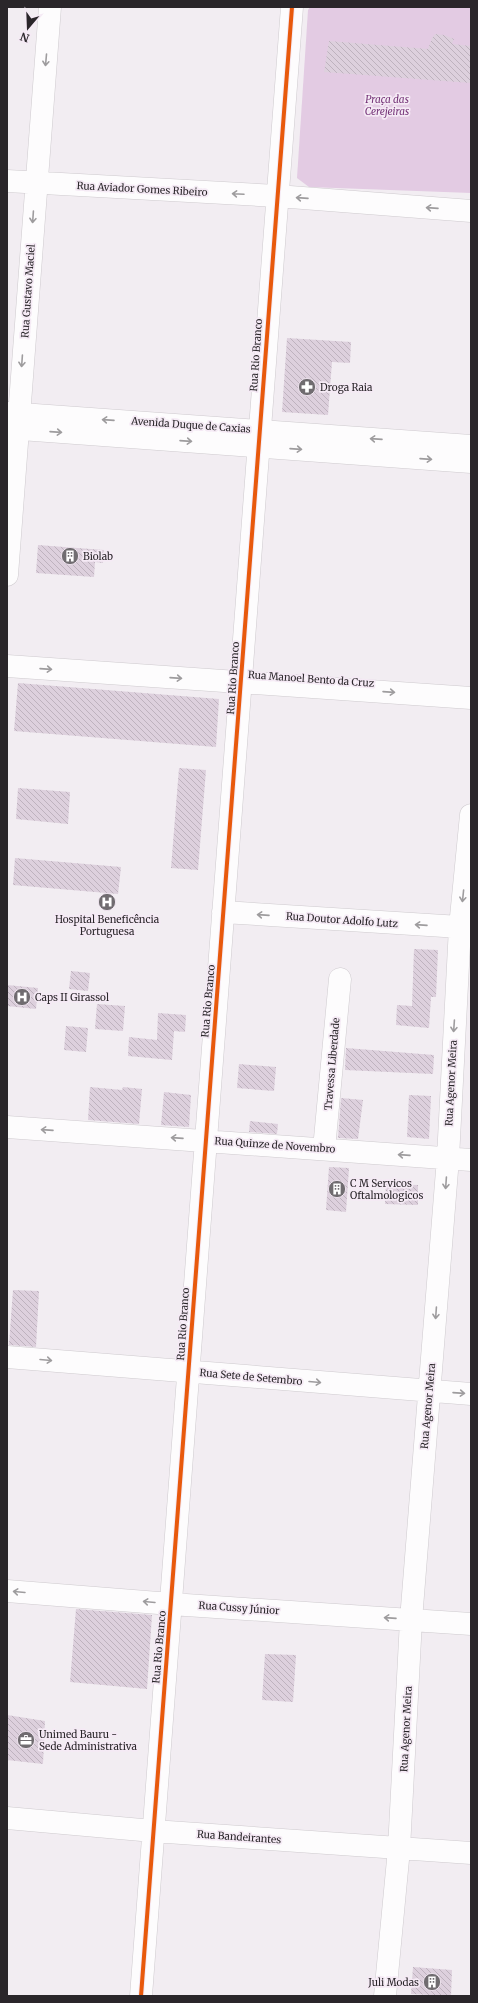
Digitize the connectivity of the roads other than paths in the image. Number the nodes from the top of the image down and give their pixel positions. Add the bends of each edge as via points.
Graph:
1 (50, 7) edge
2 (292, 7) edge
3 (7, 181) edge
4 (36, 183) junction
5 (277, 196) junction
6 (471, 211) edge
7 (12, 421) edge
8 (258, 438) junction
9 (471, 446) edge
10 (471, 462) edge
11 (7, 575) edge
12 (7, 666) edge
13 (241, 682) junction
14 (471, 698) edge
15 (471, 815) edge
16 (223, 912) junction
17 (460, 927) junction
18 (340, 979) dead end
19 (7, 1127) edge
20 (205, 1140) junction
21 (324, 1149) junction
22 (448, 1158) junction
23 (471, 1160) edge
24 (7, 1357) edge
25 (188, 1372) junction
26 (430, 1391) junction
27 (471, 1394) edge
28 (7, 1591) edge
29 (171, 1604) junction
30 (411, 1620) junction
31 (471, 1624) edge
32 (7, 1818) edge
33 (153, 1831) junction
34 (399, 1848) junction
35 (471, 1854) edge
36 (141, 1996) edge
37 (385, 1996) edge

1 -> 4 street, Rua Gustavo Maciel
2 - 5 street, Rua Rio Branco
3 - 4 street, Rua Aviador Gomes Ribeiro
5 -> 4 street, Rua Aviador Gomes Ribeiro
4 -> 7 street, Rua Gustavo Maciel
6 -> 5 street
5 - 8 street, Rua Rio Branco
7 - 8 street, Avenida Duque de Caxias
7 - 11 street, Rua Gustavo Maciel
9 -> 8 street, Avenida Duque de Caxias
8 -> 10 street, Avenida Duque de Caxias
8 - 13 street, Rua Rio Branco
12 -> 13 street, Rua Manoel Bento da Cruz
13 -> 14 street, Rua Manoel Bento da Cruz
13 - 16 street, Rua Rio Branco
15 -> 17 street, Rua Agenor Meira
17 -> 16 street, Rua Doutor Adolfo Lutz
16 - 20 street, Rua Rio Branco
17 -> 22 street, Rua Agenor Meira
18 - 21 street, Travessa Liberdade
20 -> 19 street, Rua Quinze de Novembro
20 - 21 street, Rua Quinze de Novembro
20 - 25 street, Rua Rio Branco
22 -> 21 street, Rua Quinze de Novembro
22 - 23 street, Rua Quinze de Novembro
22 -> 26 street, Rua Agenor Meira
24 -> 25 street, Rua Sete de Setembro
25 -> 26 street, Rua Sete de Setembro
25 - 29 street, Rua Rio Branco
26 -> 27 street, Rua Sete de Setembro
26 - 30 street, Rua Agenor Meira
29 -> 28 street, Rua Cussy Júnior
30 -> 29 street, Rua Cussy Júnior
29 - 33 street, Rua Rio Branco via 160,1717
30 - 31 street, Rua Cussy Júnior
30 - 34 street, Rua Agenor Meira
32 - 33 street, Rua Bandeirantes
33 - 34 street, Rua Bandeirantes
33 - 36 street, Rua Rio Branco
34 - 35 street, Rua Bandeirantes
34 - 37 street, Rua Agenor Meira

